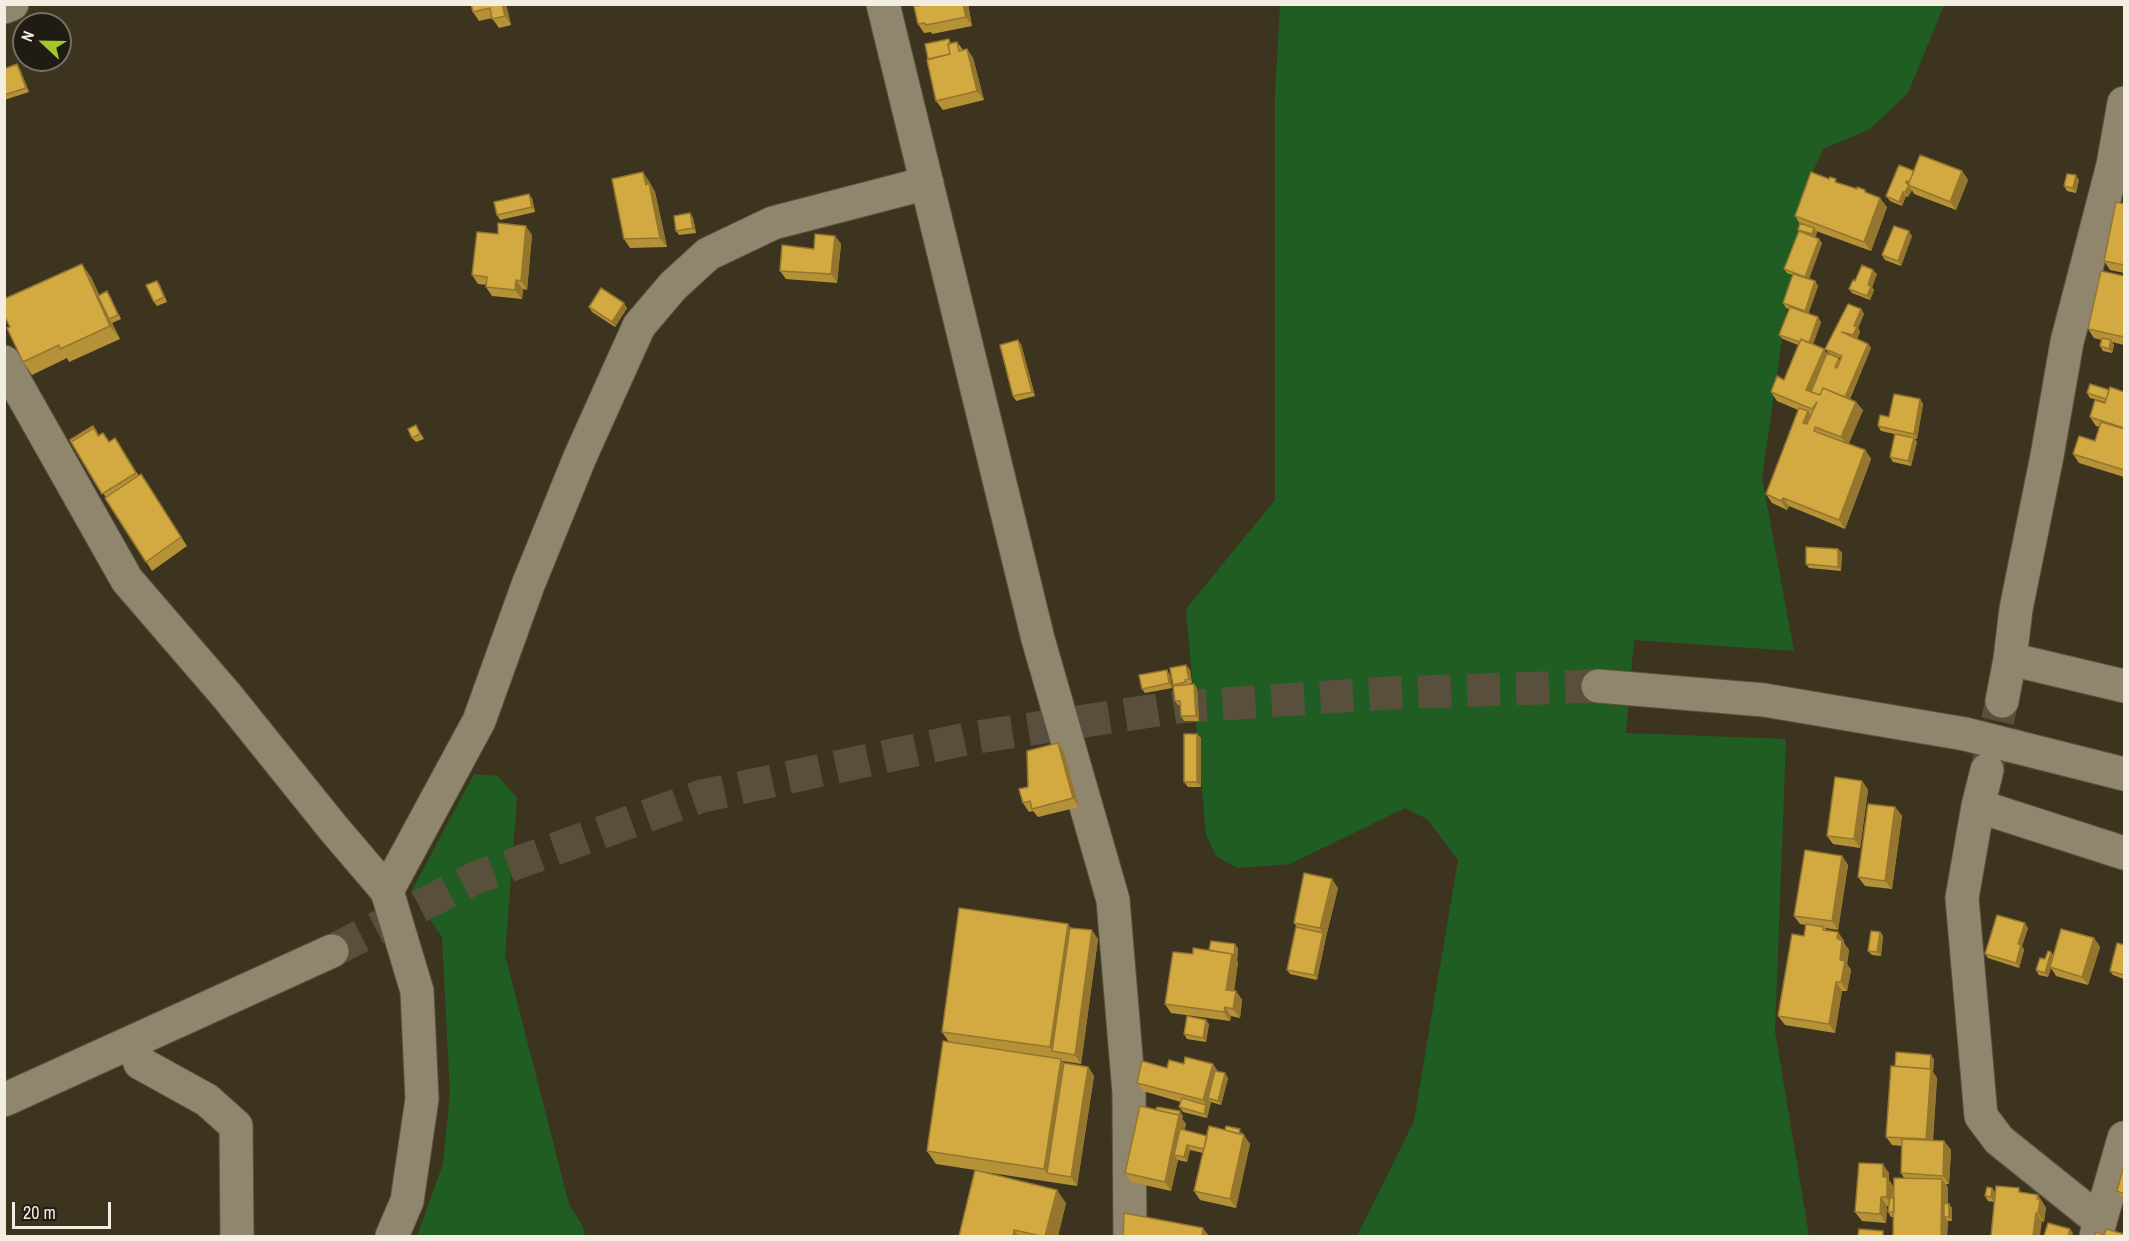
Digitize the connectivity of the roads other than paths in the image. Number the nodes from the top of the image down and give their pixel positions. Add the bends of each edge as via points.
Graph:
1 (12, 4) edge
2 (883, 4) edge
3 (4, 7) edge
4 (2124, 103) edge
5 (927, 183) junction
6 (4, 362) edge
7 (2010, 659) junction
8 (1598, 686) tunnel mouth
9 (2124, 686) edge
10 (2002, 700) tunnel mouth
11 (1987, 770) tunnel mouth
12 (2124, 774) edge
13 (1978, 806) junction
14 (2124, 853) edge
15 (387, 891) junction
16 (333, 951) tunnel mouth
17 (132, 1042) junction
18 (4, 1100) edge
19 (2124, 1138) edge
20 (2098, 1229) edge
21 (237, 1236) edge
22 (392, 1236) edge
23 (1130, 1236) edge

1 - 3 street
2 - 5 street
4 - 7 street via 2113,165 2067,342
5 - 15 street via 773,223 708,254 673,286 639,326 528,585 479,721
5 - 23 street via 1038,639 1113,900 1129,1093
6 - 15 street via 127,580
7 - 9 street
7 - 10 street
8 - 12 street via 1776,702 1965,734
11 - 13 street
13 - 14 street
13 - 20 street via 1962,898 1981,1116 1999,1140
15 - 22 street via 417,991 422,1099 407,1201
16 - 17 street
17 - 18 street
17 - 21 street via 140,1064 207,1100 236,1126
19 - 20 street

